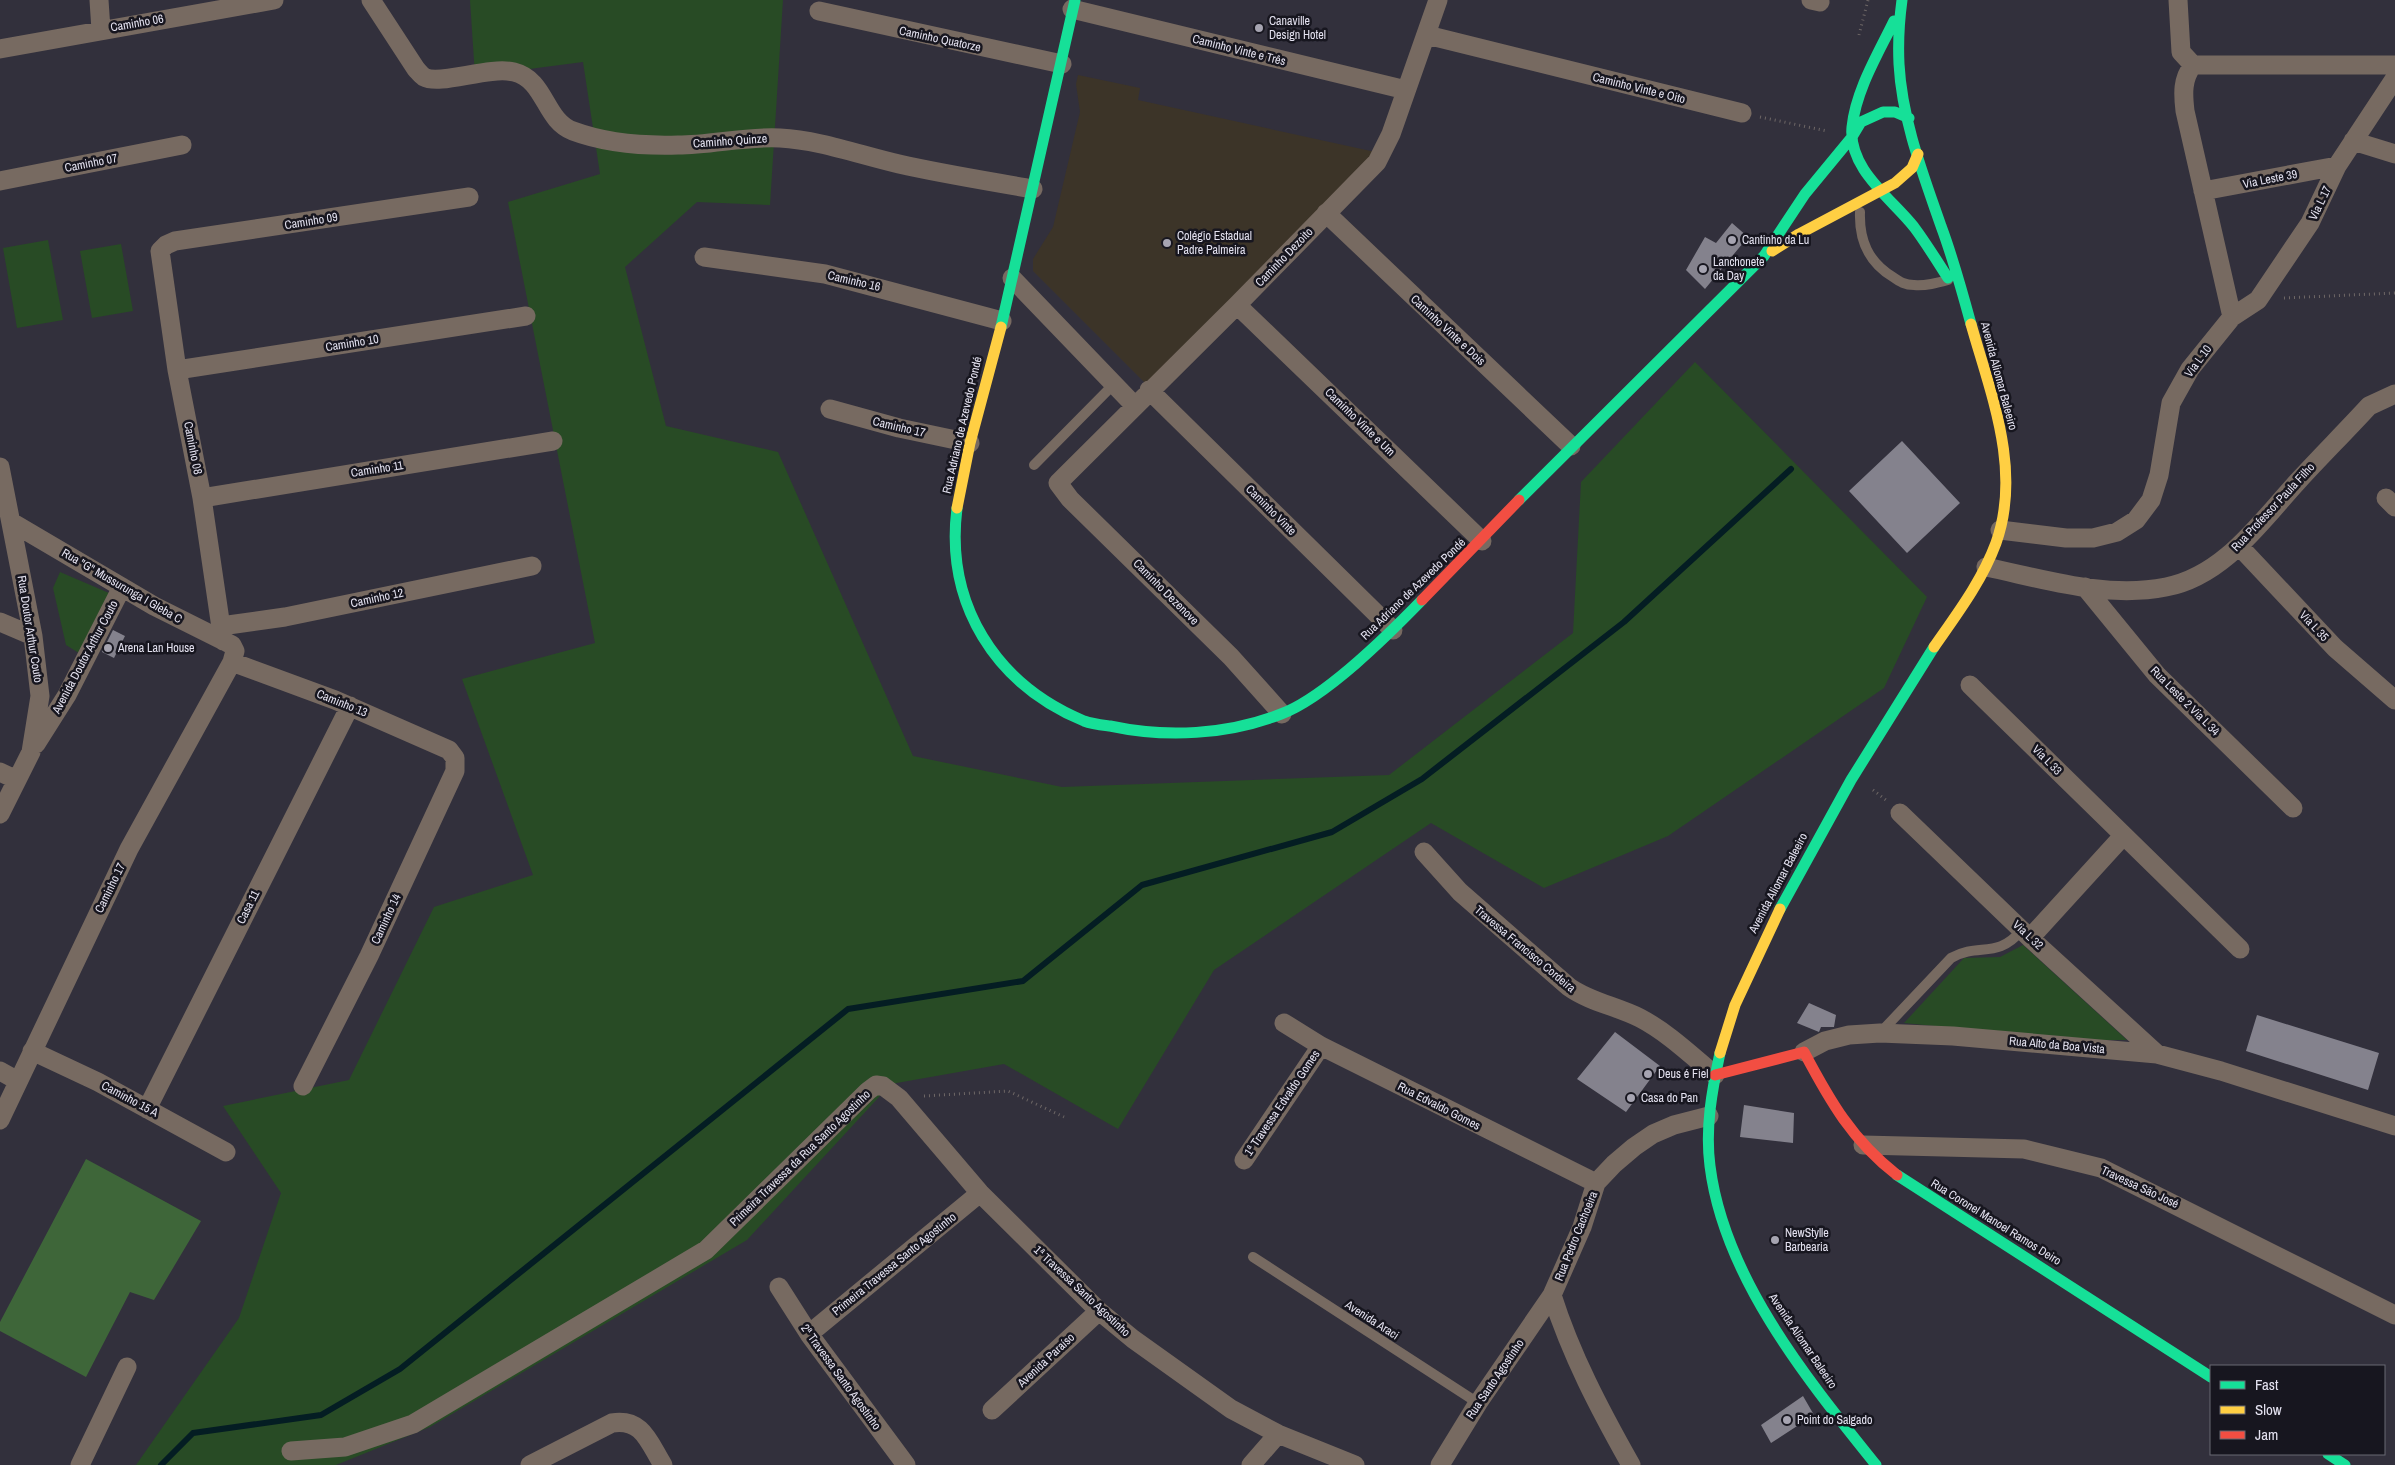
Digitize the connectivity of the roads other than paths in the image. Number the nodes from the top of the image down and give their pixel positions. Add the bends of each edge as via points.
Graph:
1 (99, 0) edge
2 (274, 0) edge
3 (370, 0) edge
4 (1438, 0) edge
5 (2178, 0) edge
6 (1901, 3) edge
7 (1073, 5) edge
8 (819, 11) dead end
9 (101, 30) junction
10 (1427, 35) junction
11 (0, 49) edge
12 (2187, 58) junction
13 (1062, 64) junction
14 (2395, 65) edge
15 (2395, 78) edge
16 (1406, 90) junction
17 (1742, 114) road end
18 (1909, 118) junction
19 (1852, 137) junction
20 (2353, 141) junction
21 (182, 145) dead end
22 (1918, 154) junction
23 (2395, 154) edge
24 (2337, 166) junction
25 (0, 181) edge
26 (1033, 189) junction
27 (2203, 191) junction
28 (1881, 192) junction
29 (469, 197) dead end
30 (1845, 212) junction
31 (1860, 212) junction
32 (1326, 213) junction
33 (1913, 226) junction
34 (159, 255) joint
35 (1764, 256) junction
36 (704, 257) dead end
37 (1012, 278) junction
38 (1950, 280) junction
39 (1237, 305) junction
40 (1967, 314) junction
41 (526, 316) dead end
42 (2232, 317) junction
43 (1002, 321) junction
44 (178, 370) junction
45 (1114, 384) junction
46 (1149, 390) junction
47 (2395, 394) edge
48 (1134, 405) junction
49 (830, 409) dead end
50 (552, 442) dead end
51 (970, 443) junction
52 (1571, 446) junction
53 (1034, 465) dead end
54 (0, 467) edge
55 (1067, 473) joint
56 (202, 498) junction
57 (13, 523) junction
58 (2000, 530) junction
59 (1482, 541) junction
60 (2239, 546) junction
61 (532, 566) dead end
62 (1986, 567) junction
63 (122, 587) junction
64 (2085, 587) junction
65 (0, 622) edge
66 (1393, 630) junction
67 (33, 636) junction
68 (227, 644) junction
69 (1970, 685) dead end
70 (2395, 700) edge
71 (350, 706) junction
72 (1282, 714) junction
73 (449, 750) joint
74 (31, 752) junction
75 (0, 772) edge
76 (18, 780) junction
77 (2293, 808) dead end
78 (1900, 813) road end
79 (0, 814) edge
80 (2123, 836) junction
81 (1424, 852) dead end
82 (2026, 934) junction
83 (2240, 949) dead end
84 (1284, 1023) dead end
85 (1880, 1034) junction
86 (1321, 1046) junction
87 (32, 1051) junction
88 (1804, 1052) junction
89 (2157, 1054) junction
90 (0, 1071) edge
91 (1715, 1075) junction
92 (18, 1081) junction
93 (303, 1086) dead end
94 (899, 1098) joint
95 (147, 1109) junction
96 (1709, 1116) junction
97 (0, 1120) edge
98 (2395, 1126) edge
99 (1863, 1145) junction
100 (226, 1152) dead end
101 (1244, 1160) dead end
102 (1596, 1184) junction
103 (980, 1194) junction
104 (1253, 1257) dead end
105 (779, 1287) dead end
106 (1552, 1295) junction
107 (1099, 1311) junction
108 (2395, 1315) edge
109 (809, 1334) junction
110 (127, 1367) dead end
111 (2210, 1376) edge
112 (1478, 1403) junction
113 (992, 1410) dead end
114 (1278, 1434) junction
115 (290, 1450) dead end
116 (2330, 1455) edge
117 (80, 1465) edge
118 (530, 1465) edge
119 (663, 1465) edge
120 (906, 1465) edge
121 (1251, 1465) edge
122 (1355, 1465) edge
123 (1440, 1465) edge
124 (1631, 1465) edge
125 (1876, 1465) edge
126 (2345, 1465) edge

1 - 9 street
2 - 9 street, Caminho 06
3 - 26 street, Caminho Quinze via 424,77 437,80 494,70 514,72 529,79 540,91 549,110 560,123 573,131 614,141 679,145 782,138 910,167
4 - 10 street, Caminho Dezoito
5 - 12 street
6 - 18 street, Avenida Aliomar Baleeiro via 1897,62
6 - 19 street, Avenida Aliomar Baleeiro via 1863,92
7 - 13 street, Rua Adriano de Azevedo Pondé
7 - 16 street, Caminho Vinte e Três
8 - 13 street, Caminho Quatorze
9 - 11 street, Caminho 06
10 - 16 street, Caminho Dezoito
10 - 17 street, Caminho Vinte e Oito
12 - 14 street
12 - 27 street via 2183,95
13 - 26 street, Rua Adriano de Azevedo Pondé
15 - 20 street, Via L 17
16 - 32 street, Caminho Dezoito via 1391,134 1377,162
18 - 19 street, Rua Adriano de Azevedo Pondé via 1883,112 1861,122
18 - 22 street, Avenida Aliomar Baleeiro
19 - 28 street, Avenida Aliomar Baleeiro via 1857,157
19 - 35 street, Rua Adriano de Azevedo Pondé via 1805,194
20 - 23 street
20 - 24 street, Via L 17
21 - 25 street, Caminho 07
22 - 28 street, Rua Adriano de Azevedo Pondé via 1912,168
22 - 40 street, Avenida Aliomar Baleeiro
24 - 27 street, Via Leste 39
24 - 42 street, Via L 17 via 2310,223 2258,300
26 - 37 street, Rua Adriano de Azevedo Pondé
27 - 42 street
28 - 30 street, Rua Adriano de Azevedo Pondé
28 - 33 street, Avenida Aliomar Baleeiro
29 - 34 street, Caminho 09 via 175,242 162,248
30 - 31 street
30 - 35 street, Rua Adriano de Azevedo Pondé via 1799,234
31 - 33 street via 1880,213
31 - 38 lane via 1860,231 1865,248 1880,269 1903,284 1913,286
32 - 39 street, Caminho Dezoito
32 - 52 street, Caminho Vinte e Dois
33 - 38 street, Avenida Aliomar Baleeiro
34 - 44 street, Caminho 08
35 - 52 street, Rua Adriano de Azevedo Pondé
36 - 43 street, Caminho 16 via 825,274
37 - 43 street, Rua Adriano de Azevedo Pondé
37 - 45 street
38 - 40 street, Avenida Aliomar Baleeiro
39 - 46 street, Caminho Dezoito
39 - 59 street, Caminho Vinte e Um
40 - 58 street, Avenida Aliomar Baleeiro via 1996,410 2004,450 2005,505
41 - 44 street, Caminho 10
42 - 58 street, Via L 10 via 2190,369 2171,403 2159,475 2151,500 2136,520 2117,532 2092,538
43 - 51 street, Rua Adriano de Azevedo Pondé
44 - 56 street, Caminho 08
45 - 48 street
45 - 53 lane
46 - 48 street, Caminho Dezoito
46 - 66 street, Caminho Vinte
47 - 60 street, Rua Professor Paula Filho via 2369,406
48 - 55 street, Caminho Dezoito
49 - 51 street, Caminho 17
50 - 56 street, Caminho 11
51 - 72 street, Rua Adriano de Azevedo Pondé via 957,509 954,544 961,587 973,620 995,657 1031,691 1085,721 1141,733 1230,729
52 - 59 street, Rua Adriano de Azevedo Pondé
54 - 57 street, Rua Doutor Arthur Couto
55 - 72 street, Caminho Dezenove via 1058,483 1059,487 1204,630
56 - 68 street, Caminho 08
57 - 63 street, Rua "G" Mussurunga I Gleba C
57 - 67 street, Rua Doutor Arthur Couto
58 - 62 street, Avenida Aliomar Baleeiro
59 - 66 street, Rua Adriano de Azevedo Pondé
60 - 64 street, Rua Professor Paula Filho via 2189,581 2142,590
60 - 70 street, Via L 35 via 2335,648
61 - 68 street, Caminho 12 via 285,617
62 - 64 street, Rua Professor Paula Filho
62 - 91 street, Avenida Aliomar Baleeiro via 1854,773 1769,926 1739,993
63 - 68 street, Rua "G" Mussurunga I Gleba C
63 - 74 street, Avenida Doutor Arthur Couto via 67,695
64 - 77 street, Rua Leste 2 Via L 34 via 2157,675
65 - 67 street
66 - 72 street, Rua Adriano de Azevedo Pondé via 1315,696
67 - 74 street, Rua Doutor Arthur Couto via 40,696
68 - 71 street, Caminho 13
68 - 87 street, Caminho 17
69 - 80 street, Via L 33
71 - 73 street, Caminho 13
71 - 95 street, Casa 11
73 - 93 street, Caminho 14 via 455,758 455,771
74 - 76 street, Rua Doutor Arthur Couto
75 - 76 street
76 - 79 street, Rua Doutor Arthur Couto
78 - 82 street, Via L 32
80 - 82 street
80 - 83 street, Via L 33
81 - 91 street, Travessa Francisco Cordeira via 1466,898 1569,987 1582,996 1642,1019
82 - 85 lane via 2001,948 1961,952 1952,958
82 - 89 street, Via L 32
84 - 86 street, Rua Edvaldo Gomes
85 - 88 street, Rua Alto da Boa Vista via 1849,1035 1825,1041
85 - 89 street, Rua Alto da Boa Vista via 1953,1036
86 - 101 street, 1ª Travessa Edvaldo Gomes
86 - 102 street, Rua Edvaldo Gomes
87 - 92 street, Caminho 17
87 - 95 street, Caminho 15 A
88 - 91 street, Rua Alto da Boa Vista
88 - 99 street, Rua Coronel Manoel Ramos Deiro via 1832,1106
89 - 98 street, Rua Alto da Boa Vista
90 - 92 street
91 - 96 street, Avenida Aliomar Baleeiro
92 - 97 street, Caminho 17
94 - 103 street, 1ª Travessa Santo Agostinho
94 - 115 street, Primeira Travessa da Rua Santo Agostinho via 883,1086 876,1085 706,1250 413,1424 345,1447
95 - 100 street, Caminho 15 A
96 - 102 street, Rua Pedro Cachoeira via 1653,1134 1627,1152
96 - 125 street, Avenida Aliomar Baleeiro via 1708,1142 1714,1190 1735,1250 1763,1312
99 - 108 street, Travessa São José via 2024,1149 2101,1168
99 - 111 street, Rua Coronel Manoel Ramos Deiro via 1923,1193 2086,1294
102 - 106 street, Rua Pedro Cachoeira via 1582,1227
103 - 107 street, 1ª Travessa Santo Agostinho
103 - 109 street, Primeira Travessa Santo Agostinho
104 - 112 lane, Avenida Araci
105 - 109 street, 2ª Travessa Santo Agostinho
106 - 112 street, Rua Santo Agostinho
106 - 124 street, Rua Pedro Cachoeira via 1565,1336 1584,1378
107 - 113 street, Avenida Paraíso
107 - 114 street, 1ª Travessa Santo Agostinho via 1231,1409
109 - 120 street, 2ª Travessa Santo Agostinho
110 - 117 street
112 - 123 street, Rua Santo Agostinho
114 - 121 street
114 - 122 street, 1ª Travessa Santo Agostinho
116 - 126 street
118 - 119 street via 612,1423 625,1421 637,1426

